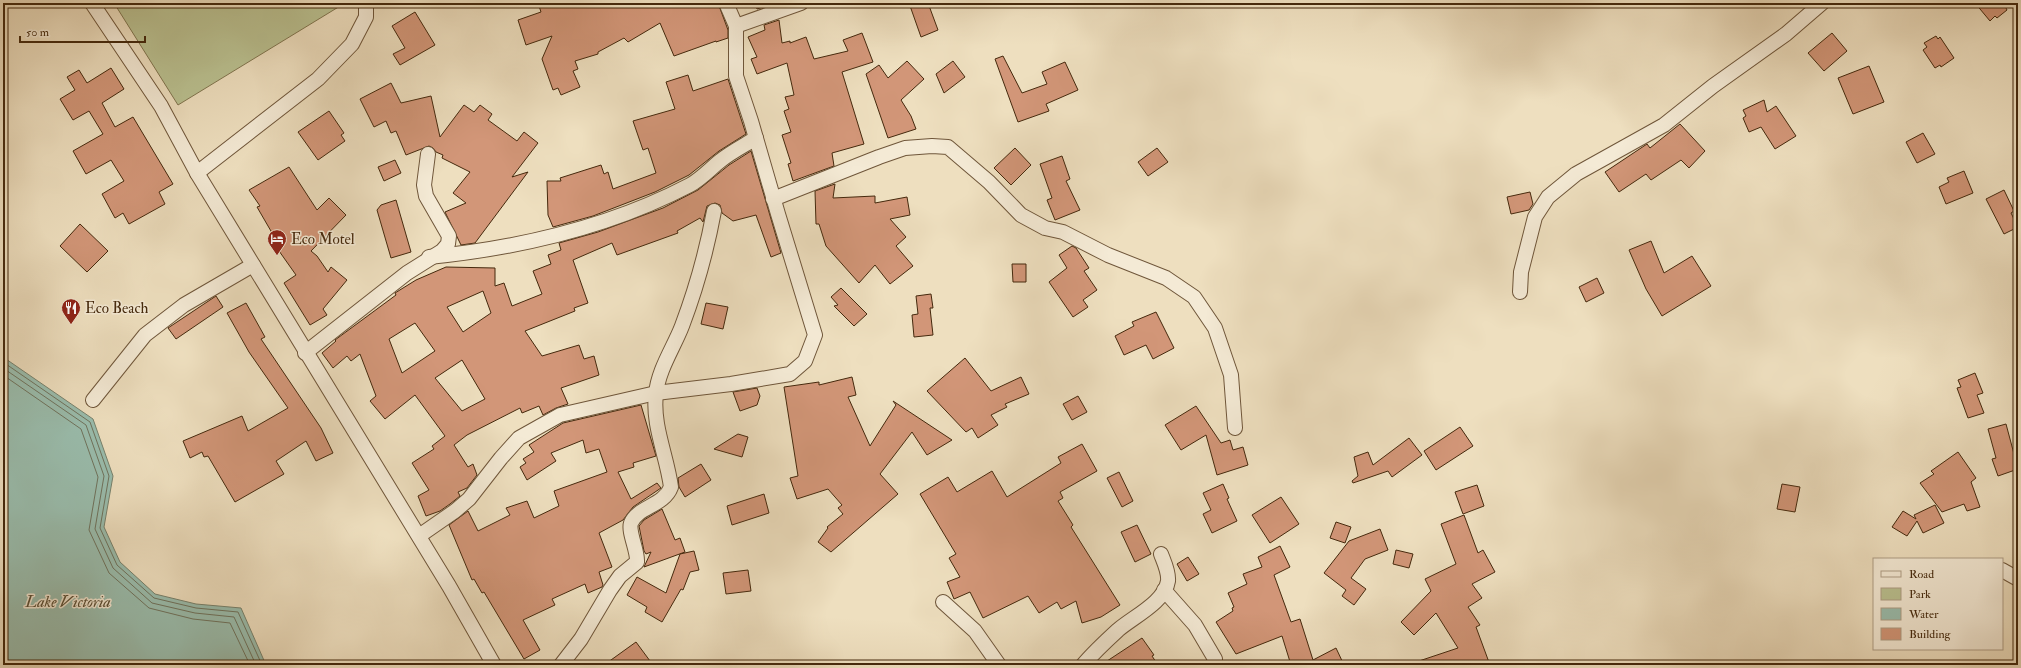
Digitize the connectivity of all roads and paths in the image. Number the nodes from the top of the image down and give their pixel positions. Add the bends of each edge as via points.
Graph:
1 (92, 3) edge
2 (366, 3) edge
3 (726, 3) edge
4 (801, 3) edge
5 (1822, 3) edge
6 (736, 26) junction
7 (756, 138) junction
8 (428, 154) dead end
9 (198, 173) junction
10 (773, 199) junction
11 (714, 211) dead end
12 (429, 258) junction
13 (253, 265) junction
14 (1520, 292) dead end
15 (306, 353) junction
16 (656, 393) junction
17 (93, 400) dead end
18 (1235, 428) dead end
19 (419, 536) junction
20 (1161, 554) dead end
21 (2003, 571) edge
22 (2018, 579) edge
23 (1164, 590) junction
24 (943, 602) dead end
25 (1215, 659) dead end
26 (494, 665) edge
27 (562, 665) edge
28 (999, 665) edge
29 (1083, 665) edge

1 - 9 street via 160,106
2 - 9 street via 366,17 352,44 323,74
3 - 6 street
4 - 6 street
5 - 14 street via 1786,34 1664,125 1576,174 1548,197 1535,217 1521,272
6 - 7 street via 736,76
7 - 10 street
7 - 12 street via 721,160 691,184 666,197 592,225 556,237 500,249
8 - 12 street via 424,185 426,196 449,236 448,244 442,251
9 - 13 street
10 - 16 street via 815,335 806,360 790,374
10 - 18 street via 905,148 948,147 989,182 1021,215 1045,228 1063,232 1108,255 1166,278 1194,296 1215,328 1231,375
11 - 16 street via 701,269 683,325
12 - 15 street
13 - 15 street
13 - 17 street via 184,305 145,335
15 - 19 street
16 - 19 street via 560,415 538,426 519,438 469,499
16 - 27 street via 655,411 671,487 664,499 635,516 631,530 638,554 637,562 620,576
19 - 26 street
20 - 23 street via 1168,575
21 - 22 street
23 - 25 street via 1195,625
23 - 29 street via 1162,595 1120,629
24 - 28 street via 975,631

